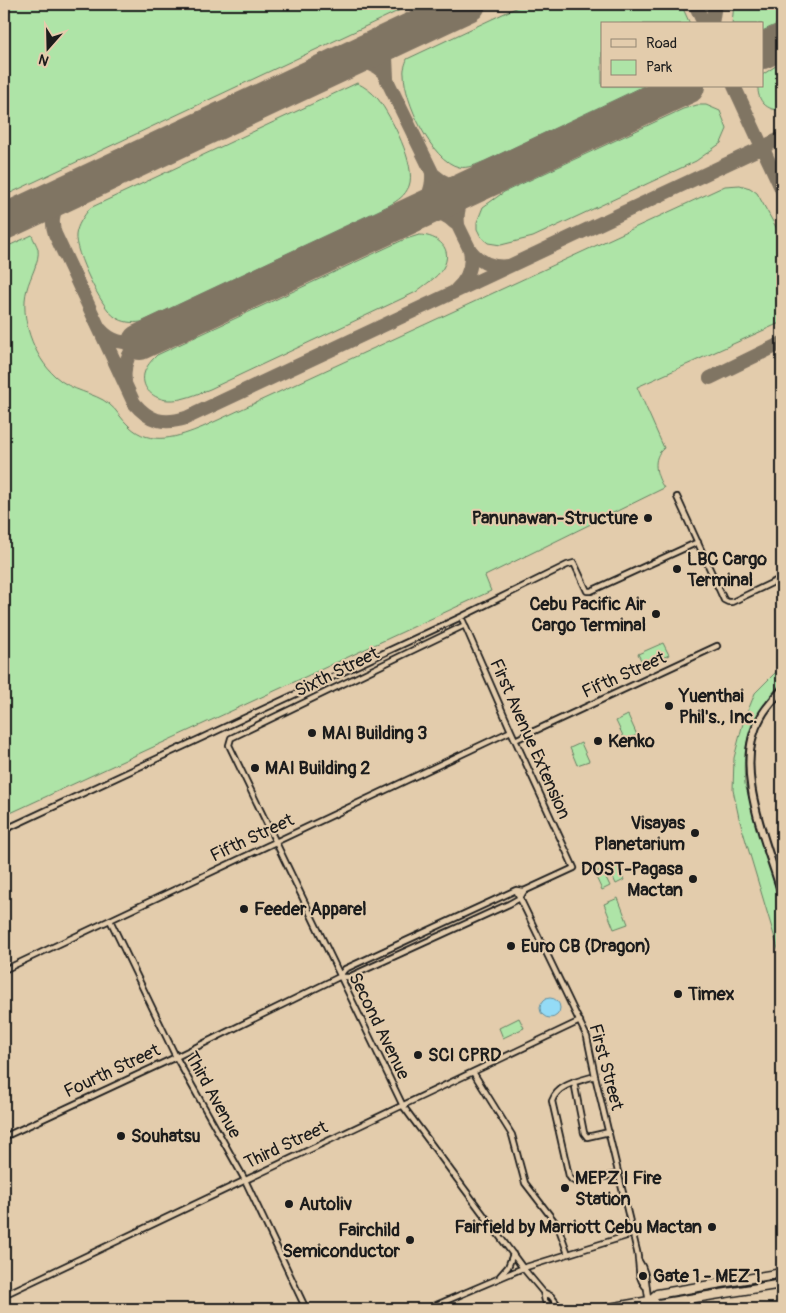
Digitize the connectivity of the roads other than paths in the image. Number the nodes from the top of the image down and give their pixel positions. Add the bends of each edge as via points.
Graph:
1 (677, 497) dead end
2 (698, 542) junction
3 (782, 578) edge
4 (464, 623) joint
5 (717, 646) dead end
6 (782, 690) edge
7 (511, 731) junction
8 (515, 740) junction
9 (229, 748) joint
10 (4, 830) edge
11 (275, 843) junction
12 (516, 890) junction
13 (524, 891) junction
14 (782, 894) edge
15 (505, 896) junction
16 (520, 898) junction
17 (509, 904) junction
18 (467, 913) junction
19 (110, 920) junction
20 (471, 921) junction
21 (434, 928) junction
22 (438, 936) junction
23 (404, 942) junction
24 (408, 950) junction
25 (4, 970) edge
26 (339, 977) junction
27 (580, 1021) junction
28 (176, 1057) junction
29 (473, 1072) junction
30 (595, 1076) junction
31 (574, 1082) junction
32 (403, 1106) junction
33 (608, 1132) junction
34 (4, 1137) edge
35 (619, 1174) junction
36 (245, 1180) junction
37 (633, 1234) junction
38 (513, 1254) junction
39 (568, 1254) junction
40 (523, 1268) junction
41 (782, 1274) edge
42 (498, 1278) junction
43 (782, 1284) edge
44 (543, 1292) junction
45 (4, 1294) edge
46 (649, 1301) junction
47 (306, 1309) edge
48 (427, 1309) edge
49 (552, 1309) edge
50 (561, 1309) edge
51 (604, 1309) edge

1 - 2 street
2 - 3 street via 724,600 728,602
2 - 10 street via 591,591 586,591 574,563
4 - 7 street, First Avenue Extension
4 - 9 street, Sixth Street via 230,738
5 - 8 street, Fifth Street
6 - 14 street via 760,717 751,742 749,765 750,783
7 - 8 street, First Avenue Extension
7 - 11 street, Fifth Street
8 - 13 street, First Avenue Extension via 574,868
9 - 11 street, Second Avenue
11 - 19 street, Fifth Street
11 - 26 street, Second Avenue
12 - 13 street
12 - 15 street, Fourth Street
12 - 16 street, First Street
13 - 16 street
15 - 17 street
15 - 18 street, Fourth Street
16 - 17 street, Fourth Street
16 - 27 street, First Street
17 - 20 street, Fourth Street
18 - 20 street
18 - 21 street, Fourth Street
19 - 25 street, Fifth Street
19 - 28 street, Third Avenue
20 - 22 street, Fourth Street
21 - 22 street
21 - 23 street, Fourth Street
22 - 24 street, Fourth Street
23 - 24 street
23 - 26 street, Fourth Street via 346,969
24 - 26 street, Fourth Street via 349,977
26 - 28 street, Fourth Street
26 - 32 street, Second Avenue
27 - 29 street, Third Street
27 - 30 street, First Street via 587,1037
28 - 34 street, Fourth Street
28 - 36 street, Third Avenue
29 - 32 street, Third Street
29 - 39 street via 512,1135 525,1183 558,1226
30 - 31 street
30 - 33 street, First Street
31 - 33 street via 584,1133 591,1137
31 - 35 street via 557,1092 552,1101 569,1176 576,1182
32 - 36 street, Third Street
32 - 38 street, Second Avenue
33 - 35 street, First Street
35 - 37 street, First Street
36 - 45 street, Third Street
36 - 47 street, Third Avenue
37 - 39 street
37 - 46 street, First Street via 639,1262 647,1278 645,1286
38 - 40 street, Second Avenue
38 - 42 street via 508,1267
39 - 40 street
40 - 42 street
40 - 44 street, Second Avenue
41 - 46 main road via 657,1294
42 - 48 street
43 - 46 main road via 658,1304
44 - 49 street, Second Avenue
44 - 50 street, Second Avenue via 551,1296
46 - 51 main road

